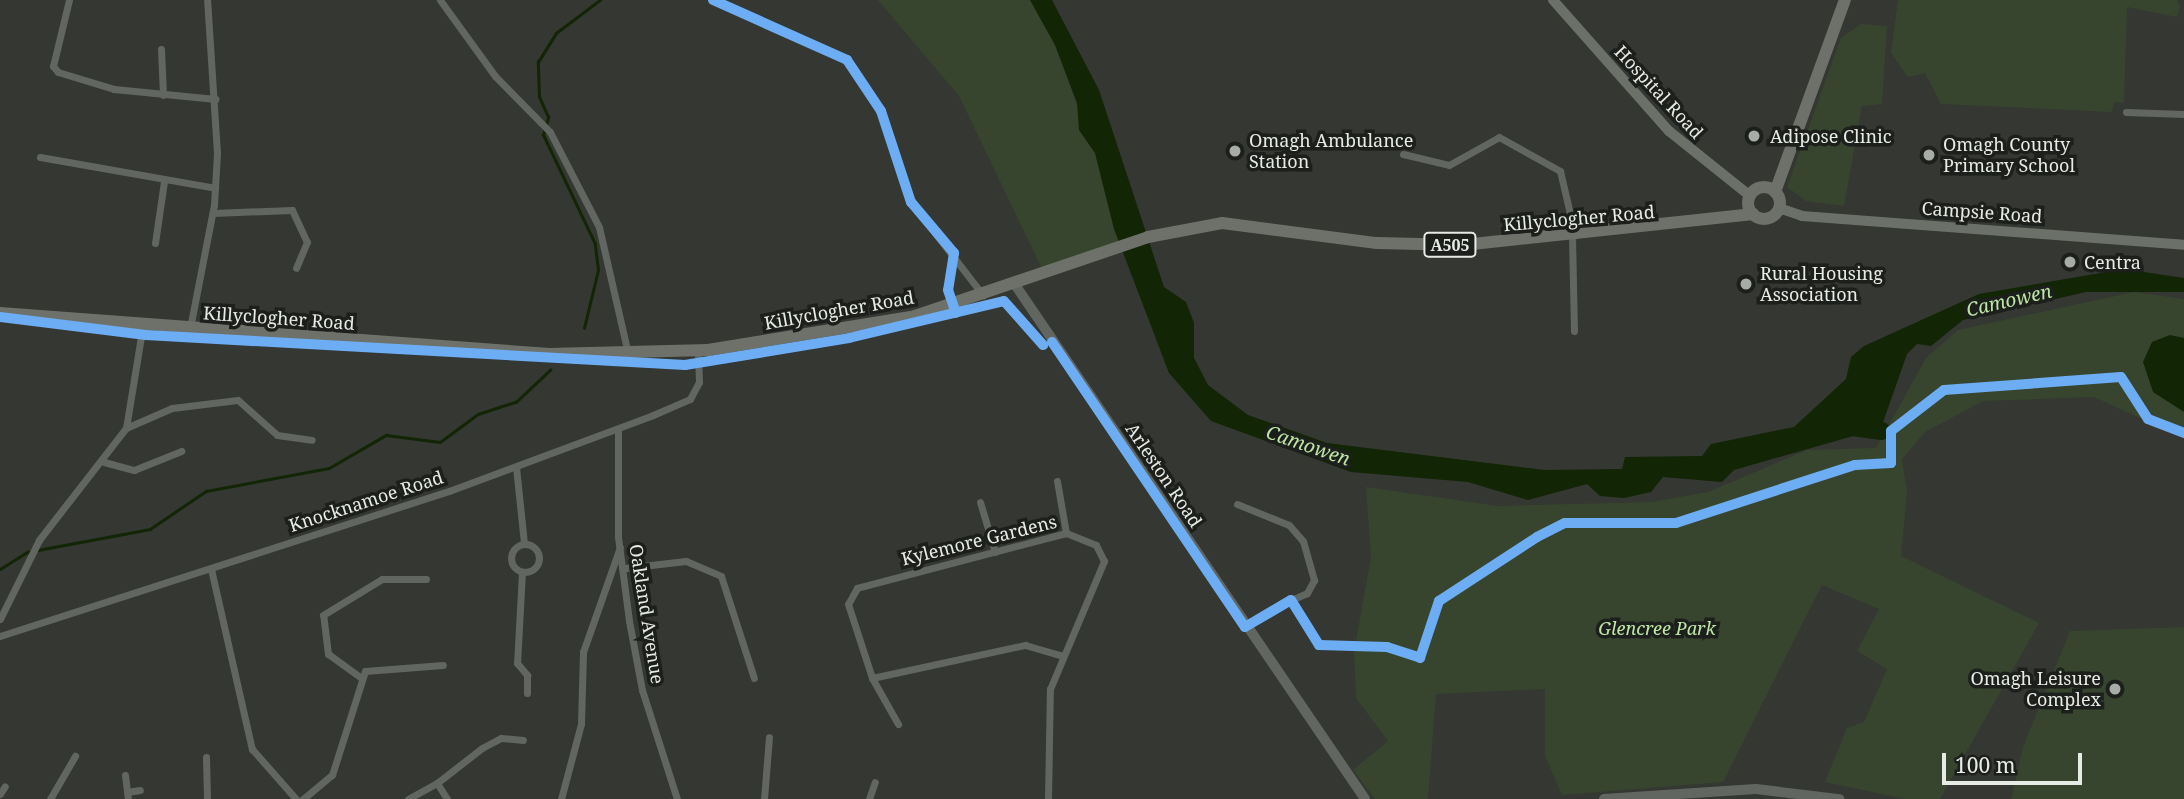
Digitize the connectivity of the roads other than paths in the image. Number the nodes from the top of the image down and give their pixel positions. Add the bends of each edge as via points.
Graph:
1 (69, 0) edge
2 (207, 0) edge
3 (440, 0) edge
4 (713, 0) edge
5 (1553, 0) edge
6 (1845, 0) edge
7 (161, 49) dead end
8 (163, 95) junction
9 (216, 99) junction
10 (2126, 112) dead end
11 (2184, 114) edge
12 (1403, 154) dead end
13 (40, 157) dead end
14 (164, 181) junction
15 (215, 188) junction
16 (1775, 191) junction
17 (1750, 196) junction
18 (1779, 208) junction
19 (213, 213) junction
20 (1753, 214) junction
21 (1573, 236) junction
22 (155, 243) dead end
23 (2184, 245) edge
24 (296, 268) dead end
25 (1016, 286) junction
26 (983, 295) junction
27 (0, 313) edge
28 (143, 324) junction
29 (190, 329) junction
30 (1574, 331) dead end
31 (698, 351) junction
32 (628, 354) junction
33 (126, 428) junction
34 (618, 429) junction
35 (312, 440) dead end
36 (181, 451) dead end
37 (104, 462) junction
38 (516, 467) junction
39 (1057, 481) dead end
40 (980, 502) dead end
41 (1237, 504) dead end
42 (1066, 533) junction
43 (524, 544) junction
44 (620, 547) junction
45 (995, 552) junction
46 (625, 568) junction
47 (211, 569) junction
48 (522, 572) junction
49 (426, 579) dead end
50 (1291, 600) junction
51 (0, 619) edge
52 (1245, 627) junction
53 (0, 636) edge
54 (1360, 646) dead end
55 (1063, 656) junction
56 (443, 665) dead end
57 (360, 677) junction
58 (754, 678) dead end
59 (872, 678) junction
60 (527, 693) dead end
61 (898, 724) dead end
62 (769, 737) dead end
63 (523, 740) dead end
64 (75, 756) dead end
65 (206, 757) dead end
66 (125, 775) dead end
67 (875, 782) dead end
68 (437, 783) junction
69 (5, 786) dead end
70 (140, 790) dead end
71 (0, 794) edge
72 (127, 796) edge
73 (50, 799) edge
74 (207, 799) edge
75 (296, 799) edge
76 (303, 799) edge
77 (408, 799) edge
78 (447, 799) edge
79 (561, 799) edge
80 (677, 799) edge
81 (764, 799) edge
82 (869, 799) edge
83 (1048, 799) edge
84 (1365, 799) edge
85 (1604, 799) edge
86 (1839, 799) edge

1 - 8 street via 53,66 58,72
2 - 9 street
3 - 32 street via 495,76 539,115 550,132 599,227
4 - 26 street via 847,60 881,111 911,202
5 - 17 main road, Hospital Road via 1669,131
6 - 16 highway
7 - 8 street
8 - 9 street
9 - 15 street
10 - 11 street
12 - 21 street via 1449,165 1499,137 1560,171
13 - 14 street
14 - 15 street
14 - 22 street
15 - 19 street
16 - 17 highway via 1763,187
16 - 18 highway
17 - 20 highway
18 - 20 highway, A505 via 1766,218
18 - 23 main road, Campsie Road via 1826,218
19 - 24 street via 292,210 307,242
19 - 29 street
20 - 21 highway, Killyclogher Road / A505
21 - 25 highway, Killyclogher Road / A505 via 1420,245 1238,222 1148,237
21 - 30 street
25 - 26 highway, Killyclogher Road / A505
25 - 52 street, Arleston Road
26 - 31 highway, Killyclogher Road / A505 via 884,322
27 - 28 highway, Killyclogher Road / A505
28 - 29 highway, Killyclogher Road / A505
28 - 33 street
29 - 32 highway, Killyclogher Road / A505
31 - 32 highway, Killyclogher Road / A505
31 - 34 street, Knocknamoe Road via 699,382 690,399
33 - 35 street via 172,408 238,400 277,435
33 - 37 street
34 - 38 street, Knocknamoe Road
34 - 44 street, Oakland Avenue
36 - 37 street via 134,470
37 - 51 street via 37,545
38 - 43 street
38 - 47 street, Knocknamoe Road
39 - 42 street
40 - 45 street
41 - 50 street via 1289,525 1303,541 1314,580 1307,593
42 - 45 street, Kylemore Gardens
42 - 55 street, Kylemore Gardens via 1096,545 1104,561
43 - 48 street via 511,560
43 - 48 street via 540,555 535,568
44 - 46 street, Oakland Avenue
44 - 79 street via 583,652 581,724
45 - 59 street, Kylemore Gardens via 857,588 848,604
46 - 58 street via 686,561 721,576
46 - 80 street, Oakland Avenue via 642,691
47 - 53 street, Knocknamoe Road
47 - 75 street via 252,749
48 - 60 street via 517,663 527,675
49 - 57 street via 382,579 323,615 328,654
50 - 52 street
50 - 54 street via 1319,645
52 - 84 street, Arleston Road
55 - 59 street via 1025,645
55 - 83 street, Kylemore Gardens via 1050,690
56 - 57 street via 376,667
57 - 76 street via 332,775
59 - 61 street, Kylemore Gardens
62 - 81 street
63 - 68 street via 501,738
64 - 73 street
65 - 74 street
66 - 72 street
67 - 82 street
68 - 77 street
68 - 78 street
69 - 71 street
70 - 72 street
85 - 86 street via 1756,789

